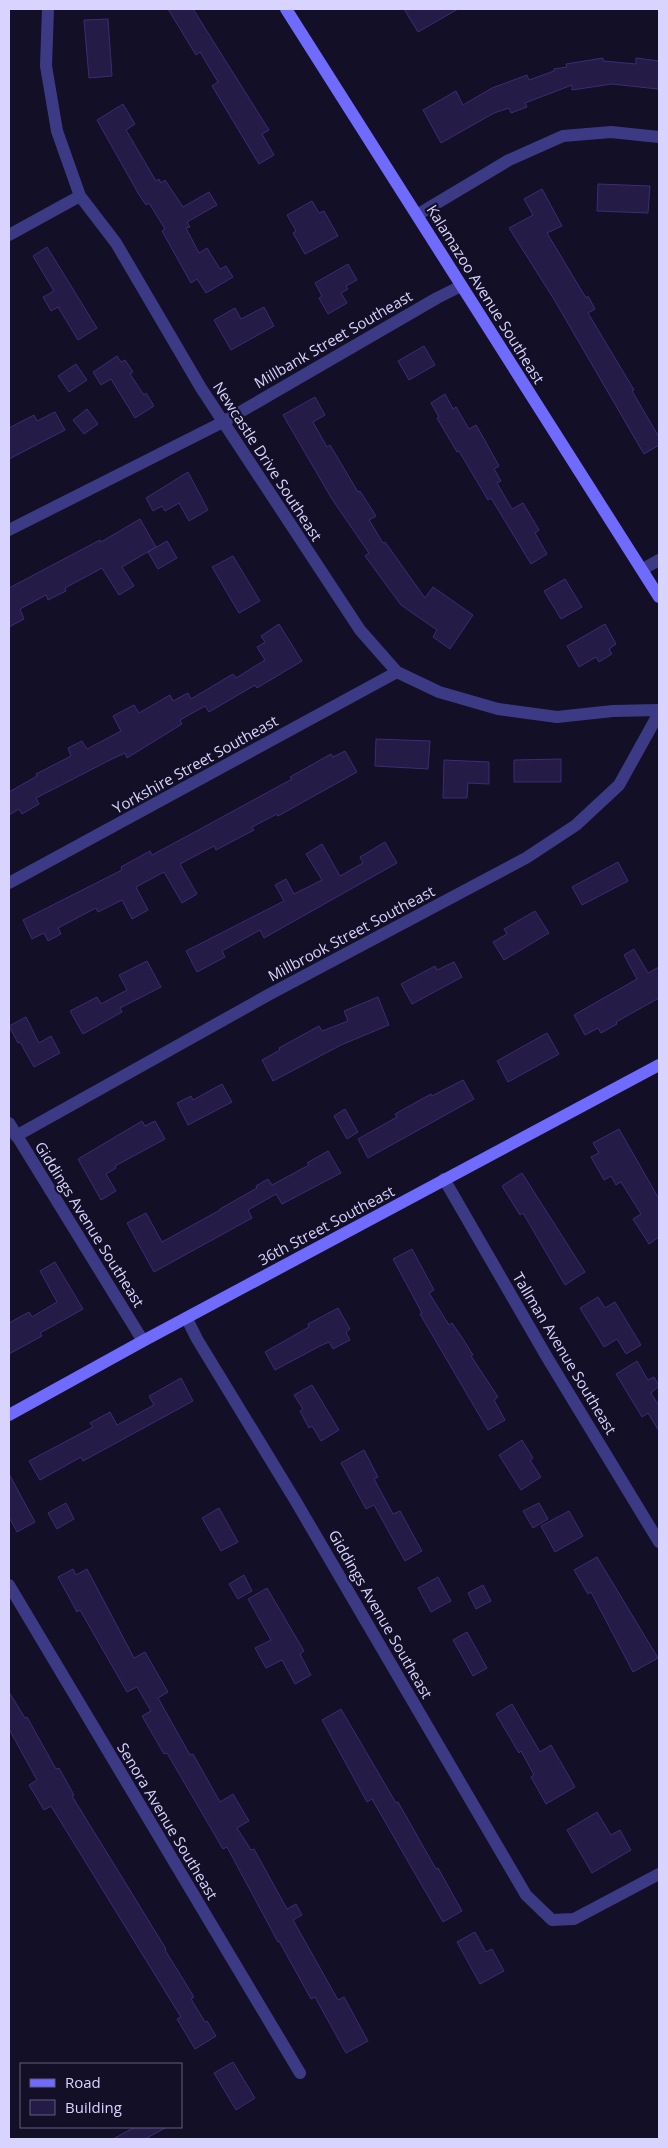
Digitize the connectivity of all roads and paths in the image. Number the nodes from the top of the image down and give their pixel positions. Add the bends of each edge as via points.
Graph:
1 (48, 9) edge
2 (286, 9) edge
3 (659, 137) edge
4 (80, 196) junction
5 (417, 215) junction
6 (9, 235) edge
7 (461, 286) junction
8 (223, 422) junction
9 (9, 530) edge
10 (659, 560) edge
11 (643, 569) junction
12 (659, 596) edge
13 (397, 672) junction
14 (659, 712) edge
15 (9, 883) edge
16 (659, 1067) edge
17 (9, 1123) edge
18 (16, 1136) junction
19 (444, 1179) junction
20 (187, 1319) junction
21 (143, 1341) junction
22 (9, 1415) edge
23 (659, 1542) edge
24 (9, 1585) edge
25 (659, 1874) edge
26 (300, 2073) dead end

1 - 4 street, Newcastle Drive Southeast via 46,66 57,131
2 - 5 street, Kalamazoo Avenue Southeast
3 - 5 street via 612,132 563,136 509,160
4 - 6 street
4 - 8 street, Newcastle Drive Southeast via 116,243
5 - 7 street, Kalamazoo Avenue Southeast
7 - 8 street, Millbank Street Southeast
7 - 11 street, Kalamazoo Avenue Southeast
8 - 9 street, Millbank Street Southeast
8 - 13 street, Newcastle Drive Southeast via 360,630
10 - 11 street
11 - 12 street, Kalamazoo Avenue Southeast
13 - 14 street, Newcastle Drive Southeast via 439,692 498,709 557,717 613,711
13 - 15 street, Yorkshire Street Southeast
14 - 18 street, Millbrook Street Southeast via 619,785 576,825 535,853 270,994
16 - 19 street, 36th Street Southeast
17 - 18 street, Giddings Avenue Southeast
18 - 21 street, Giddings Avenue Southeast
19 - 20 street, 36th Street Southeast
19 - 23 street, Tallman Avenue Southeast
20 - 21 street, 36th Street Southeast
20 - 25 street, Giddings Avenue Southeast via 526,1895 552,1920 574,1919
21 - 22 street, 36th Street Southeast
24 - 26 street, Senora Avenue Southeast

